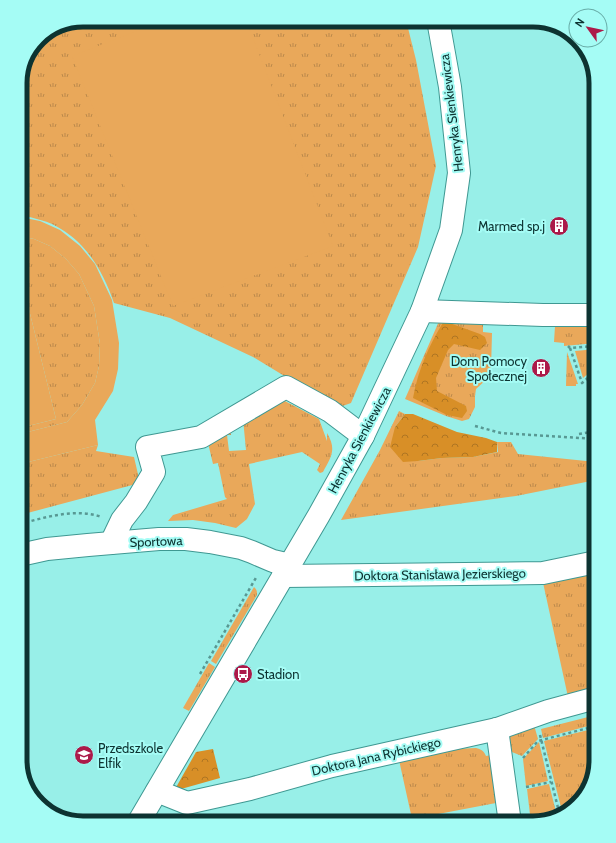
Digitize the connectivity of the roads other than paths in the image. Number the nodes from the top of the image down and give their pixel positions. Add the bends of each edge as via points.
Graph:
1 (439, 27) edge
2 (422, 311) junction
3 (589, 315) edge
4 (363, 436) junction
5 (116, 534) junction
6 (27, 553) edge
7 (589, 563) edge
8 (286, 571) junction
9 (589, 700) edge
10 (497, 729) junction
11 (157, 791) junction
12 (142, 816) edge
13 (509, 816) edge

1 - 2 street, Henryka Sienkiewicza via 450,87 459,173 450,230
2 - 3 street
2 - 4 street, Henryka Sienkiewicza
4 - 5 street via 330,411 286,388 201,437 147,447 154,472
4 - 8 street, Henryka Sienkiewicza
5 - 6 street, Sportowa
5 - 8 street, Sportowa via 186,539 241,548 273,561
7 - 8 street, Doktora Stanisława Jezierskiego via 543,573
8 - 11 street, Henryka Sienkiewicza
9 - 10 street, Doktora Jana Rybickiego
10 - 11 street, Doktora Jana Rybickiego via 332,766 250,789 187,803
10 - 13 street
11 - 12 street, Henryka Sienkiewicza

